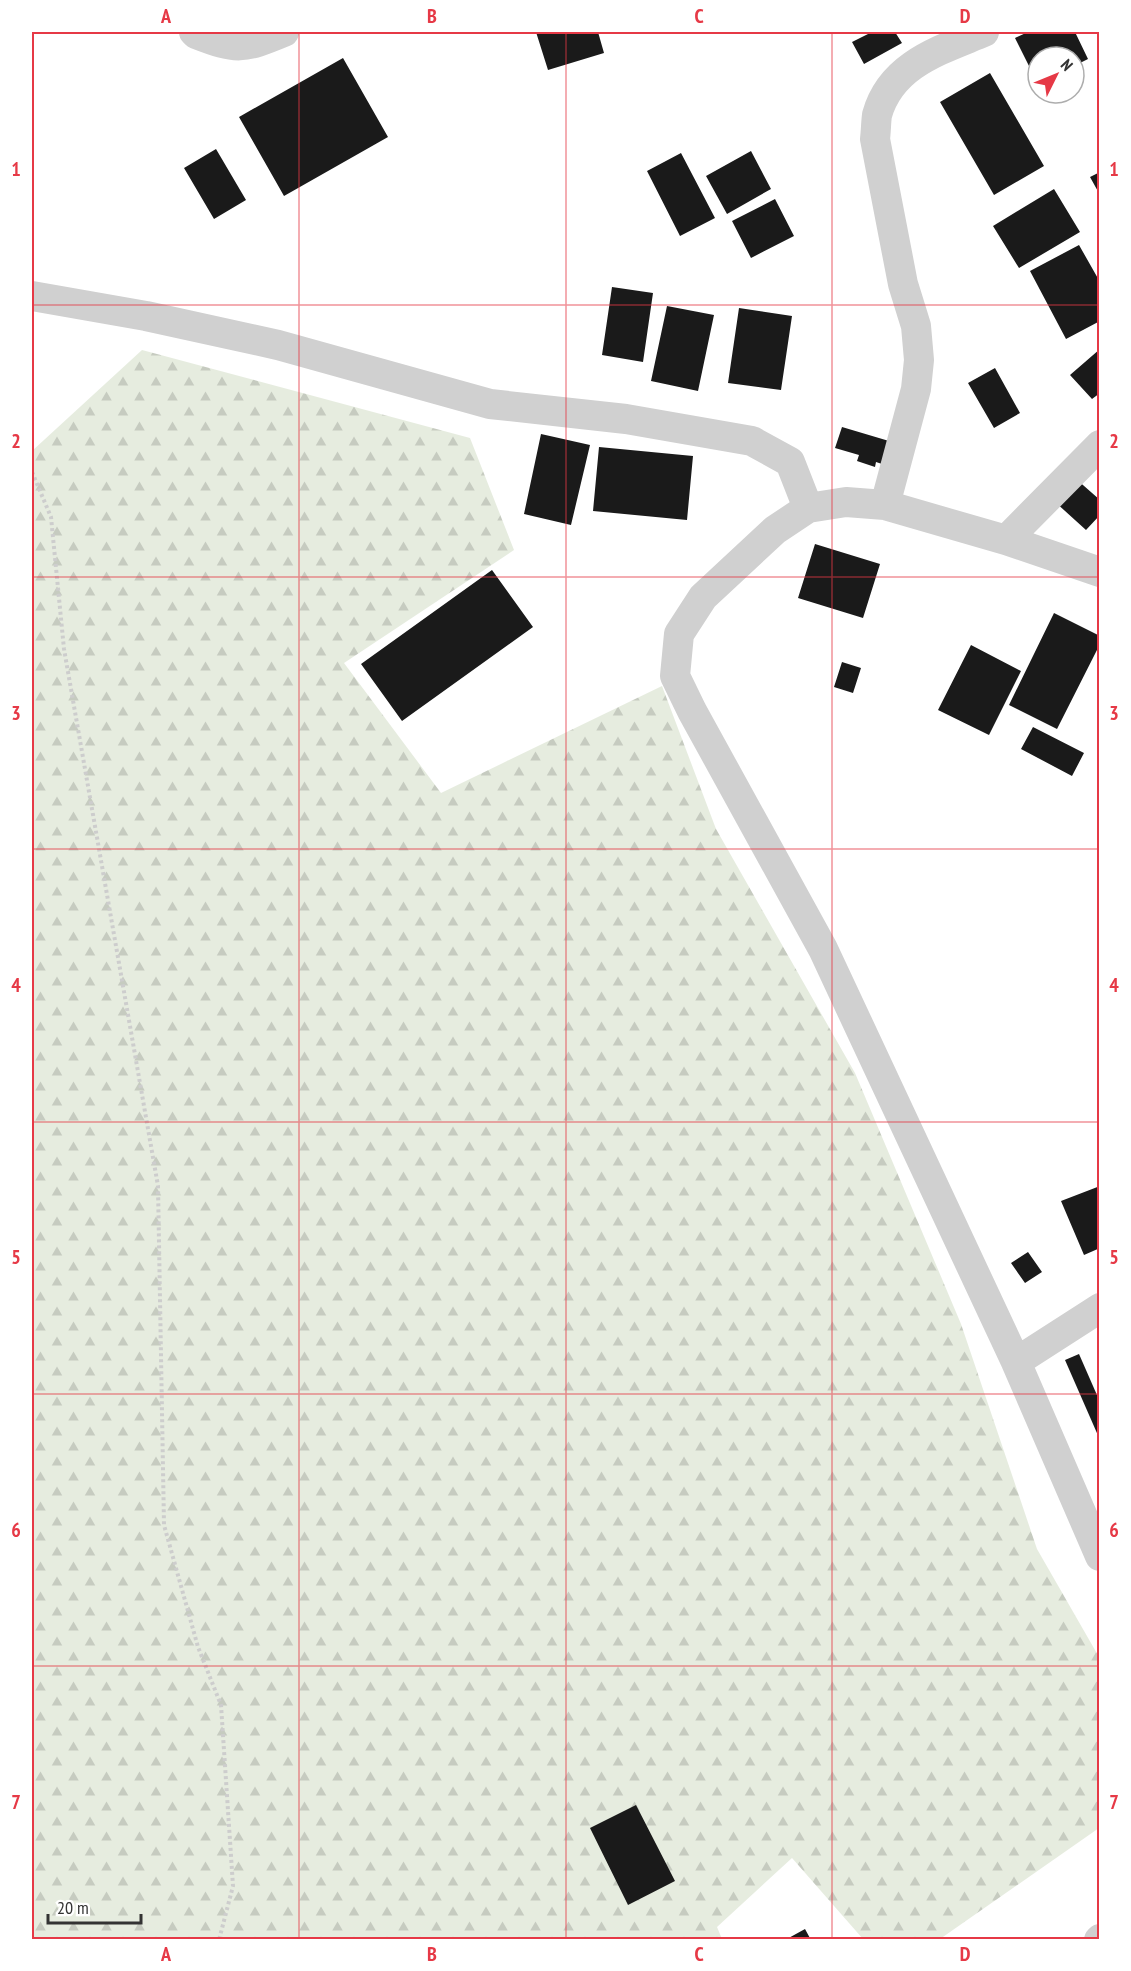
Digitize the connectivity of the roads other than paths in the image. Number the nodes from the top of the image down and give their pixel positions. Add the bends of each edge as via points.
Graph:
1 (194, 32) edge
2 (284, 32) edge
3 (984, 32) edge
4 (32, 296) edge
5 (1100, 445) edge
6 (885, 506) junction
7 (808, 508) junction
8 (1006, 540) junction
9 (1100, 572) edge
10 (1100, 1308) edge
11 (1016, 1362) junction
12 (1100, 1556) edge

1 - 2 street via 226,46 253,44
3 - 6 street via 921,58 901,74 877,115 875,139 903,284 916,326 919,360 916,389
4 - 7 street via 278,345 490,404 626,419 752,441 790,462
5 - 8 street
6 - 7 street via 846,502
6 - 8 street
7 - 11 street via 775,530 703,597 679,634 675,676 823,949
8 - 9 street
10 - 11 street
11 - 12 street

